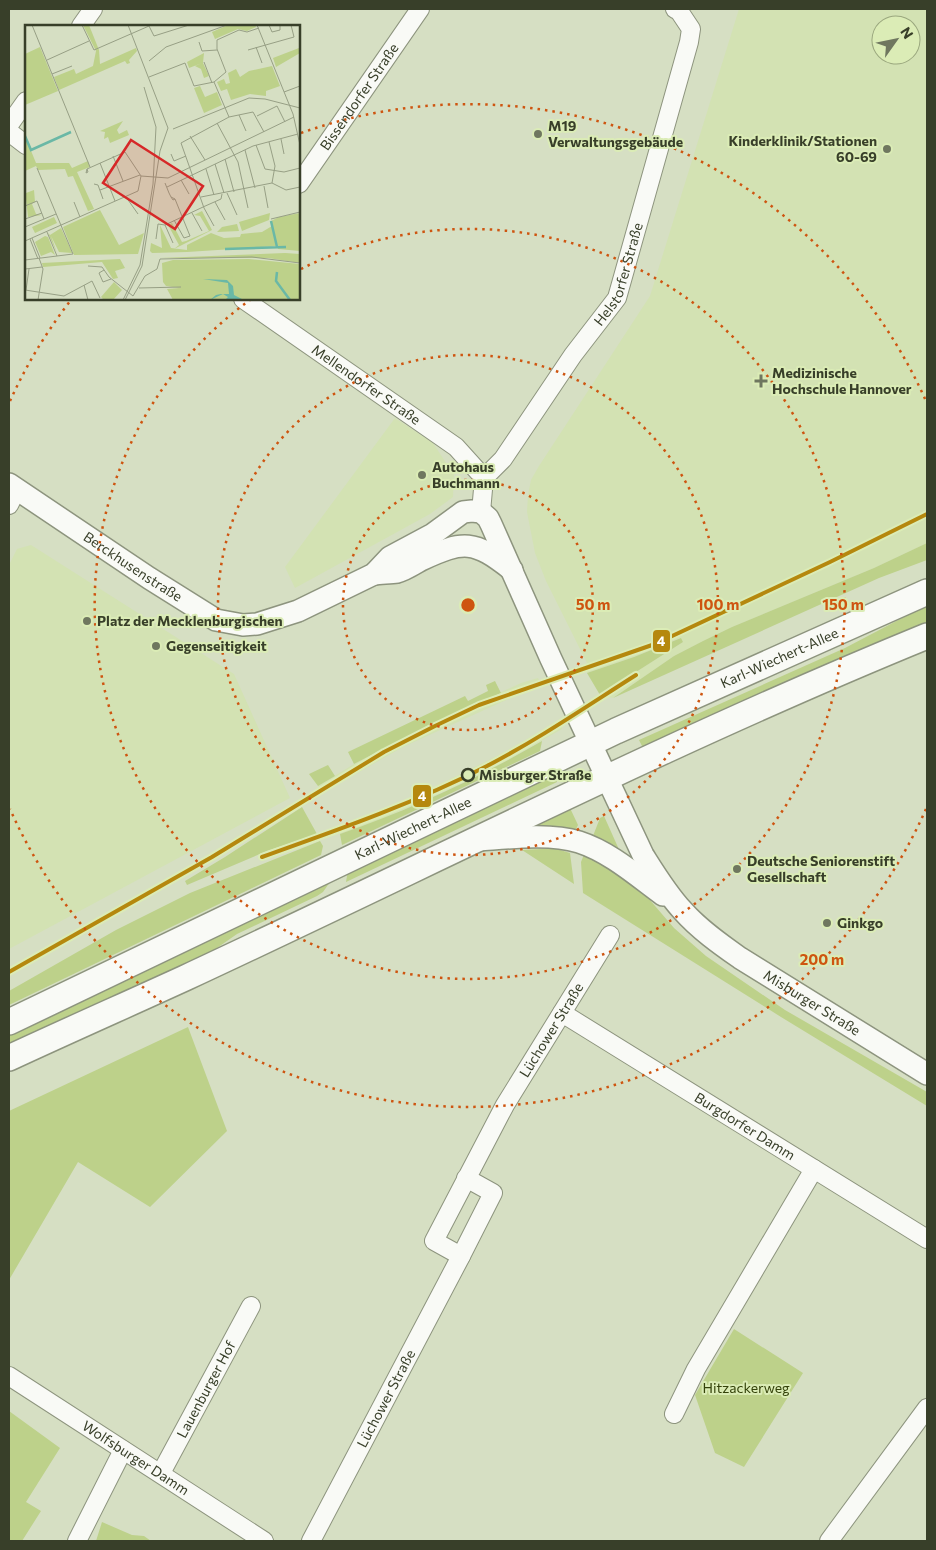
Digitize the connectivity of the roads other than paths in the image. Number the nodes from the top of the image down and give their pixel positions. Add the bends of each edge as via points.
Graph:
1 (93, 9) edge
2 (420, 9) edge
3 (675, 9) edge
4 (82, 25) edge
5 (25, 102) edge
6 (9, 125) edge
7 (9, 132) edge
8 (25, 144) edge
9 (300, 183) edge
10 (244, 300) edge
11 (484, 478) junction
12 (11, 493) edge
13 (481, 512) junction
14 (512, 570) junction
15 (374, 574) junction
16 (927, 592) edge
17 (927, 636) edge
18 (590, 743) junction
19 (607, 777) junction
20 (474, 840) junction
21 (683, 912) junction
22 (610, 935) dead end
23 (562, 1013) junction
24 (9, 1022) edge
25 (9, 1058) edge
26 (927, 1074) edge
27 (814, 1170) junction
28 (466, 1178) junction
29 (927, 1239) edge
30 (461, 1256) junction
31 (251, 1306) dead end
32 (9, 1376) edge
33 (927, 1408) edge
34 (674, 1414) dead end
35 (123, 1450) junction
36 (161, 1473) junction
37 (77, 1541) edge
38 (264, 1541) edge
39 (311, 1541) edge
40 (828, 1541) edge

1 - 4 street
2 - 9 street, Bissendorfer Straße
3 - 11 street, Helstorfer Straße via 691,29 689,42 617,298 573,355 503,459
5 - 6 street
7 - 8 street
10 - 11 street, Mellendorfer Straße via 456,447
11 - 13 street
12 - 15 street, Berckhusenstraße via 224,622 250,625 283,616
13 - 14 street, Berckhusenstraße via 488,518
13 - 15 street, Berckhusenstraße via 463,512 390,557
14 - 15 street, Berckhusenstraße via 486,551 458,545 398,572
14 - 18 street, Berckhusenstraße
16 - 18 main road, Karl-Wiechert-Allee
17 - 19 main road
18 - 19 street, Berckhusenstraße
18 - 24 main road, Karl-Wiechert-Allee
19 - 20 main road
19 - 21 street, Misburger Straße via 643,854
20 - 21 street via 545,837 578,842 617,862
20 - 25 main road
21 - 26 street, Misburger Straße via 740,958
22 - 23 street, Lüchower Straße
23 - 27 street, Burgdorfer Damm
23 - 28 street, Lüchower Straße via 505,1105
27 - 29 street, Burgdorfer Damm
27 - 34 street via 696,1368
28 - 30 street, Lüchower Straße via 493,1193
28 - 30 street, Lüchower Straße via 434,1242
30 - 39 street, Lüchower Straße
31 - 36 street, Lauenburger Hof
32 - 35 street, Wolfsburger Damm
33 - 40 street
35 - 36 street, Wolfsburger Damm
35 - 37 street
36 - 38 street, Wolfsburger Damm

